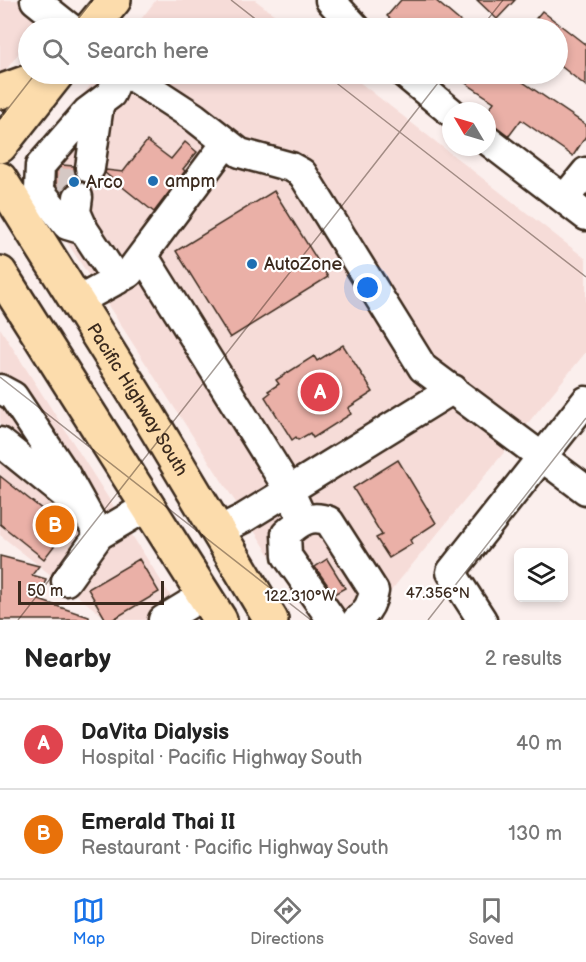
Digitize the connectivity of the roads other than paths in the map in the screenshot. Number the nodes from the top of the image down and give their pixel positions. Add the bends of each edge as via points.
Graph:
1 (35, 0) edge
2 (114, 0) edge
3 (330, 0) edge
4 (57, 18) edge
5 (99, 18) edge
6 (347, 18) edge
7 (22, 84) edge
8 (49, 84) edge
9 (115, 84) edge
10 (143, 84) edge
11 (417, 84) edge
12 (0, 92) edge
13 (442, 105) edge
14 (83, 119) junction
15 (226, 143) junction
16 (0, 146) edge
17 (496, 147) edge
18 (586, 172) edge
19 (0, 179) edge
20 (75, 197) tunnel mouth
21 (575, 208) edge
22 (84, 230) junction
23 (143, 255) junction
24 (0, 273) edge
25 (117, 280) junction
26 (78, 301) junction
27 (0, 389) edge
28 (453, 389) junction
29 (586, 400) edge
30 (0, 442) edge
31 (542, 456) junction
32 (289, 490) junction
33 (586, 490) edge
34 (148, 506) junction
35 (299, 523) junction
36 (94, 525) junction
37 (218, 531) junction
38 (364, 575) junction
39 (66, 581) dead end
40 (212, 607) edge
41 (169, 618) edge
42 (271, 620) edge
43 (332, 620) edge
44 (357, 620) edge
45 (482, 620) edge

1 - 4 street
2 - 5 main road
3 - 6 street
7 - 12 main road
8 - 16 main road
9 - 14 street via 111,94
10 - 15 street
11 - 13 street
14 - 14 street via 77,167
14 - 22 street via 40,166 39,190 67,225
15 - 23 street
15 - 28 street via 240,153 302,173 423,368
17 - 21 street
18 - 21 street
19 - 26 main road, Pacific Highway South
20 - 22 street
22 - 25 street
23 - 25 street via 129,273
23 - 32 street
24 - 34 main road
25 - 26 street
26 - 37 main road, Pacific Highway South
27 - 36 street via 13,396
28 - 31 street
28 - 32 street
29 - 31 street
30 - 36 street
31 - 33 street
31 - 45 street via 451,572
32 - 35 street
32 - 37 street
34 - 36 street
34 - 40 main road
35 - 38 street via 322,518 329,521
35 - 38 street via 293,539 341,613 356,615 362,608 368,588
35 - 43 street via 286,534 287,556
36 - 39 street
37 - 42 main road, Pacific Highway South
38 - 44 street via 374,591 366,613
40 - 41 street

